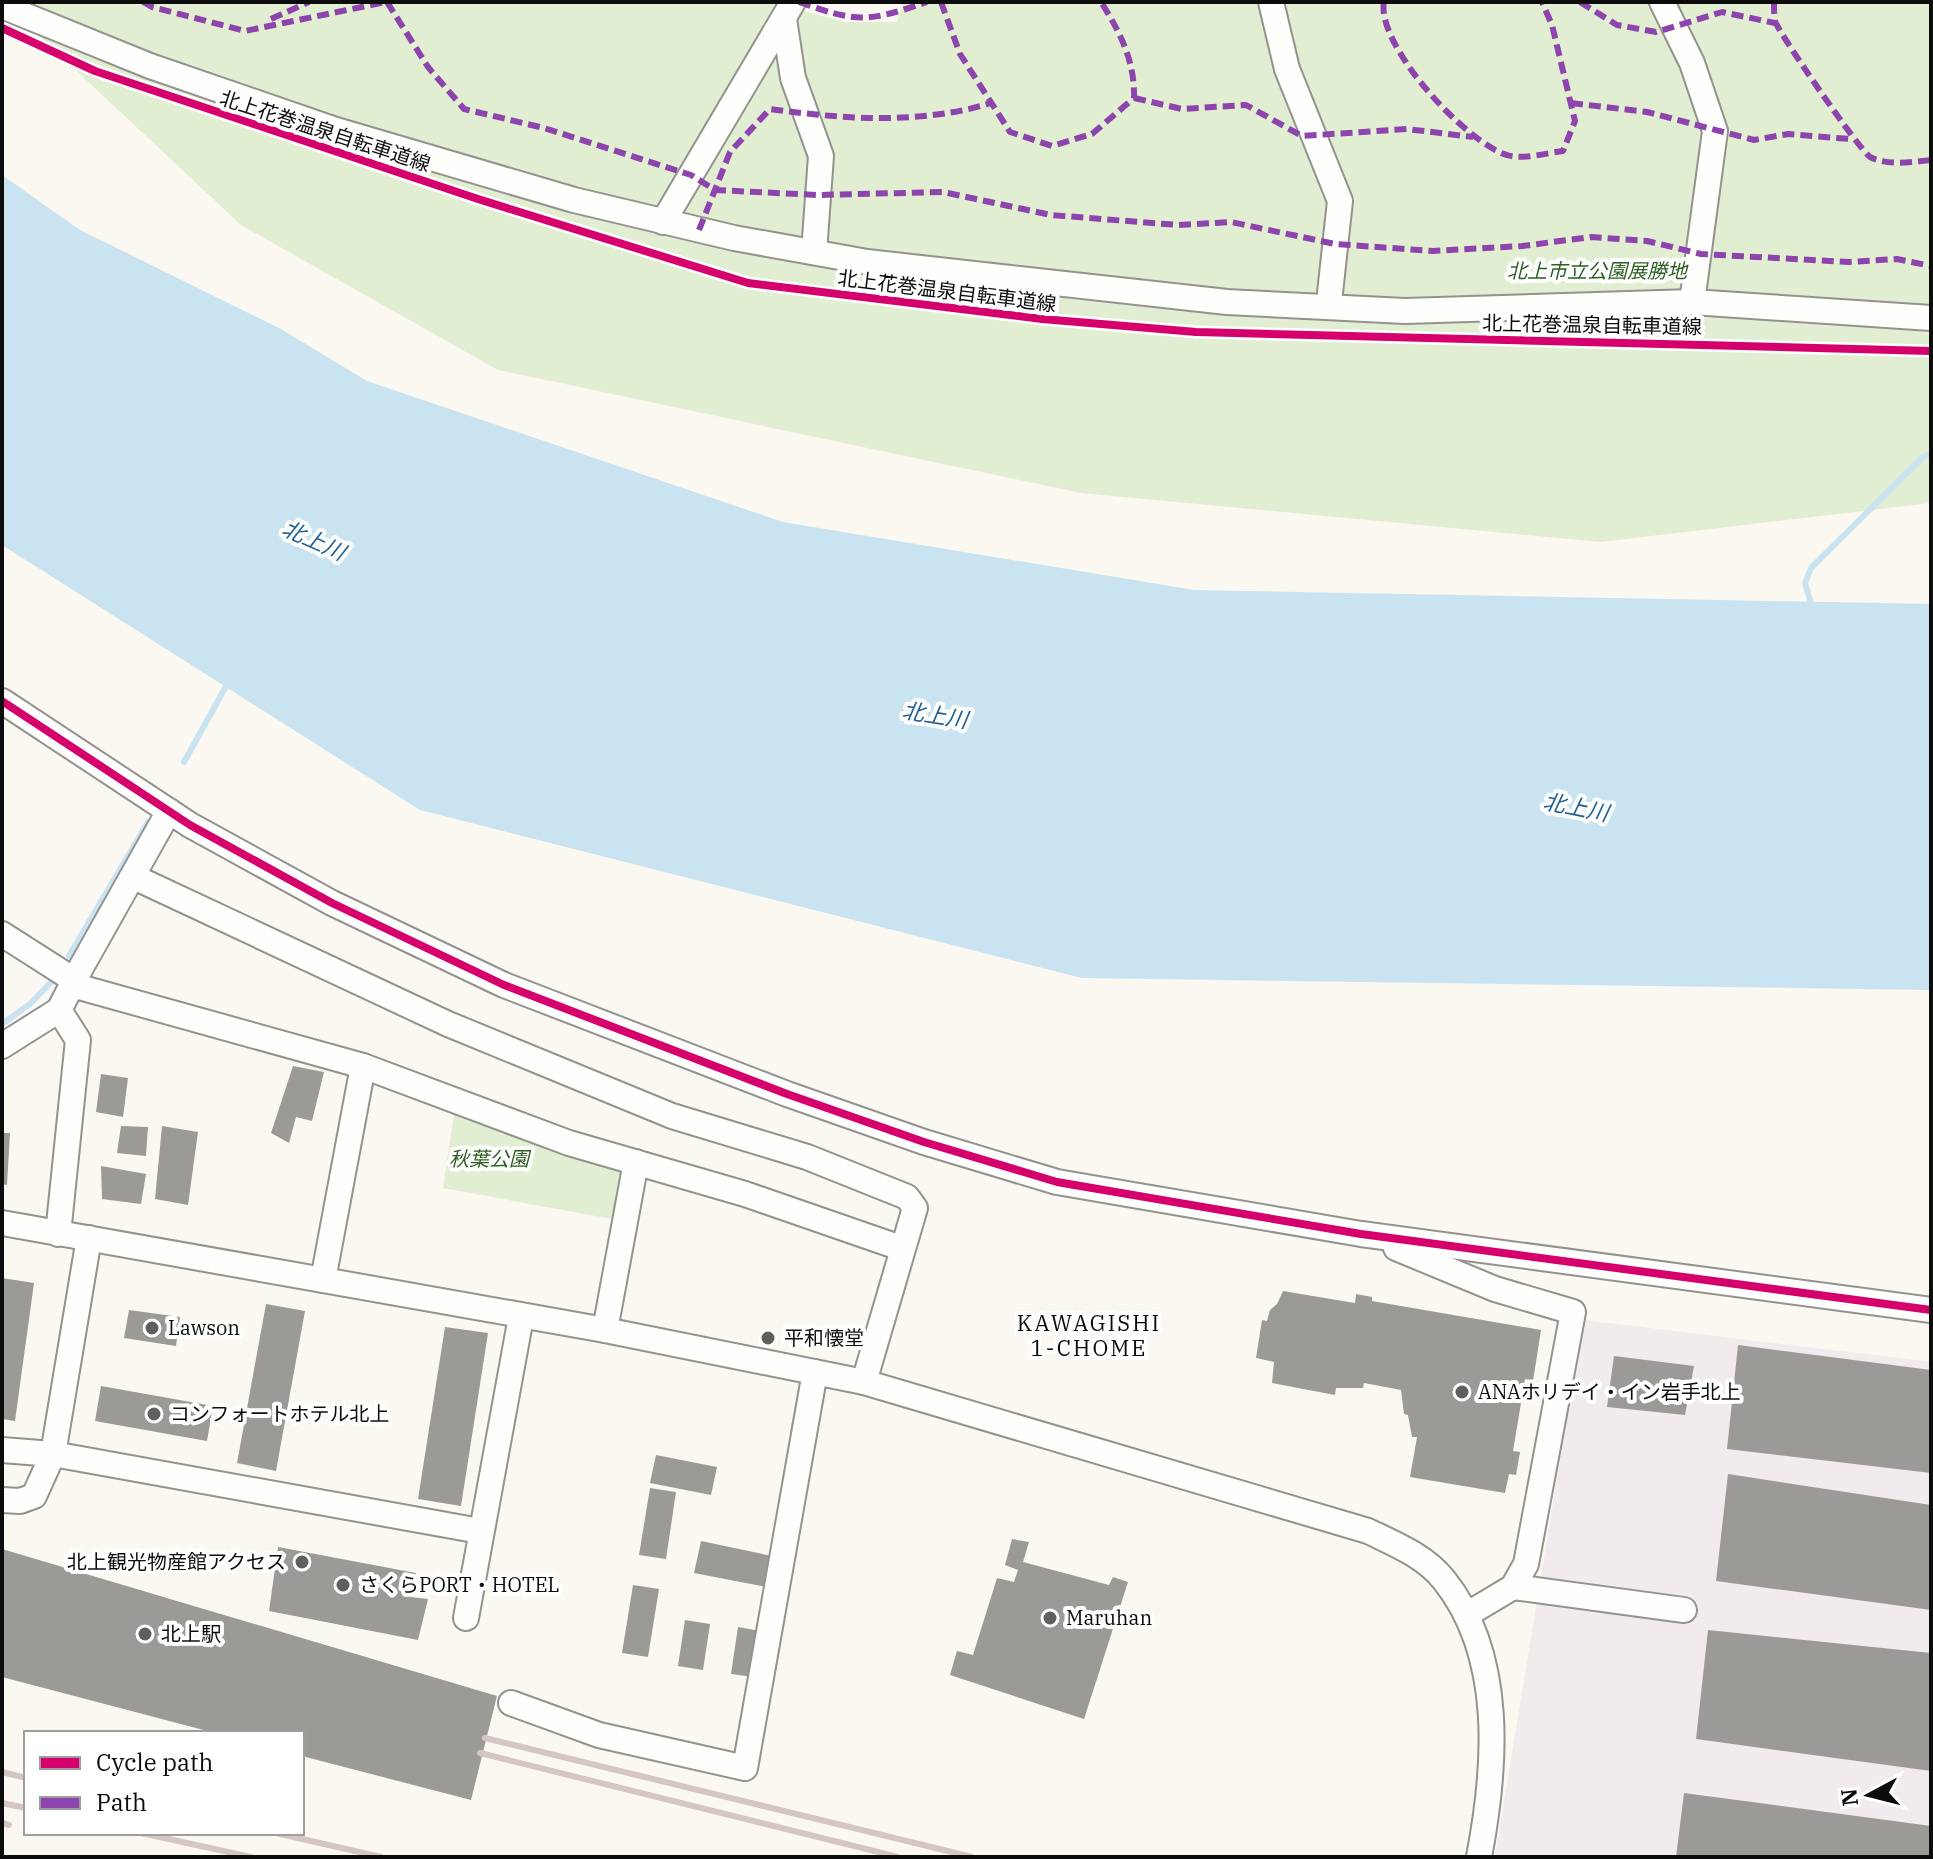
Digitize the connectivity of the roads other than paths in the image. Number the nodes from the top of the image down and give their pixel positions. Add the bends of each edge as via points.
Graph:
1 (1271, 2) edge
2 (1662, 2) edge
3 (2, 6) edge
4 (788, 11) edge
5 (663, 222) junction
6 (814, 252) junction
7 (1330, 293) dead end
8 (1692, 302) junction
9 (1931, 318) edge
10 (2, 701) edge
11 (169, 811) junction
12 (134, 877) junction
13 (2, 934) edge
14 (59, 1010) junction
15 (2, 1046) edge
16 (363, 1066) junction
17 (636, 1162) junction
18 (2, 1223) edge
19 (58, 1234) junction
20 (1361, 1234) junction
21 (89, 1238) junction
22 (901, 1248) junction
23 (323, 1280) junction
24 (1931, 1310) edge
25 (521, 1317) junction
26 (605, 1330) junction
27 (815, 1372) junction
28 (864, 1382) junction
29 (2, 1450) edge
30 (53, 1454) junction
31 (2, 1500) edge
32 (480, 1531) junction
33 (1513, 1587) junction
34 (1684, 1610) dead end
35 (1468, 1614) junction
36 (466, 1618) dead end
37 (511, 1703) dead end
38 (1479, 1857) edge

1 - 7 street via 1287,69 1340,201
2 - 8 street via 1692,63 1715,131
3 - 5 street via 150,66 336,130
4 - 5 street
4 - 6 street via 793,78 821,156
5 - 6 street
6 - 8 street via 1227,302 1405,311
8 - 9 street
10 - 11 street
11 - 12 street
11 - 20 street via 314,894 504,985 787,1094 1057,1182
12 - 13 street via 74,980
12 - 22 street via 462,1030 672,1116 807,1157 907,1197 915,1208
14 - 15 street
14 - 16 street via 72,985
14 - 19 street via 78,1040
16 - 17 street via 569,1143
16 - 23 street
17 - 22 street
17 - 26 street
18 - 19 street
19 - 21 street
20 - 24 street
20 - 33 street via 1495,1289 1573,1312 1526,1564
21 - 23 street
21 - 30 street
22 - 28 street
23 - 25 street
25 - 26 street
25 - 32 street
26 - 27 street
27 - 28 street
27 - 37 street via 745,1768 599,1735
28 - 35 street via 1368,1531 1421,1559 1443,1578
29 - 30 street
30 - 31 street via 34,1496
30 - 32 street
32 - 36 street
33 - 34 street
33 - 35 street
35 - 38 street via 1484,1665 1491,1719 1488,1810

